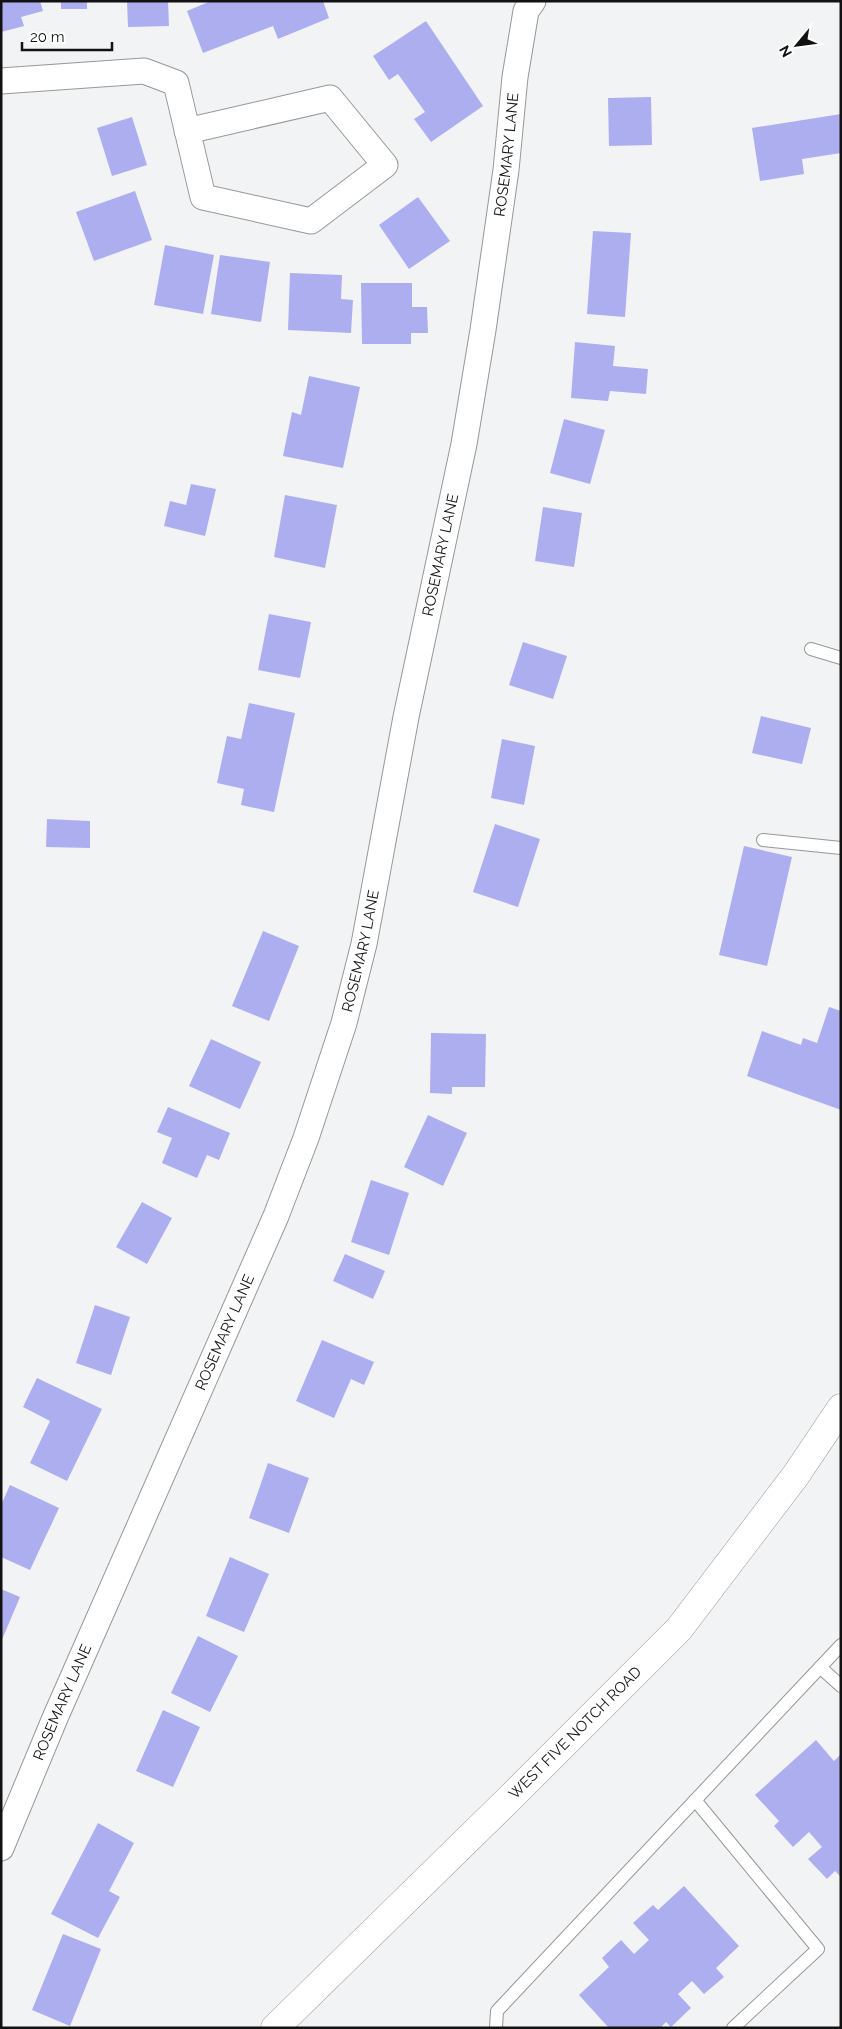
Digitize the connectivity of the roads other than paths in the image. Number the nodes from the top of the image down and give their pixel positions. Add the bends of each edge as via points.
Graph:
1 (533, 1) edge
2 (1, 81) edge
3 (188, 131) junction
4 (811, 649) dead end
5 (841, 658) edge
6 (764, 840) dead end
7 (841, 848) edge
8 (841, 1408) edge
9 (841, 1645) edge
10 (820, 1667) junction
11 (841, 1686) edge
12 (695, 1800) junction
13 (1, 1848) edge
14 (275, 2028) edge
15 (496, 2028) edge
16 (733, 2028) edge

1 - 13 street, ROSEMARY LANE via 526,11 515,77 505,179 464,444 406,717 364,944 344,1023 276,1216
2 - 3 street via 144,71 176,83
3 - 3 street via 203,197 312,221 386,166 330,98
4 - 5 lane
6 - 7 lane
8 - 14 street, WEST FIVE NOTCH ROAD via 796,1476 679,1629
9 - 10 lane
10 - 11 lane
10 - 12 lane
12 - 15 lane via 497,2011
12 - 16 lane via 818,1949

